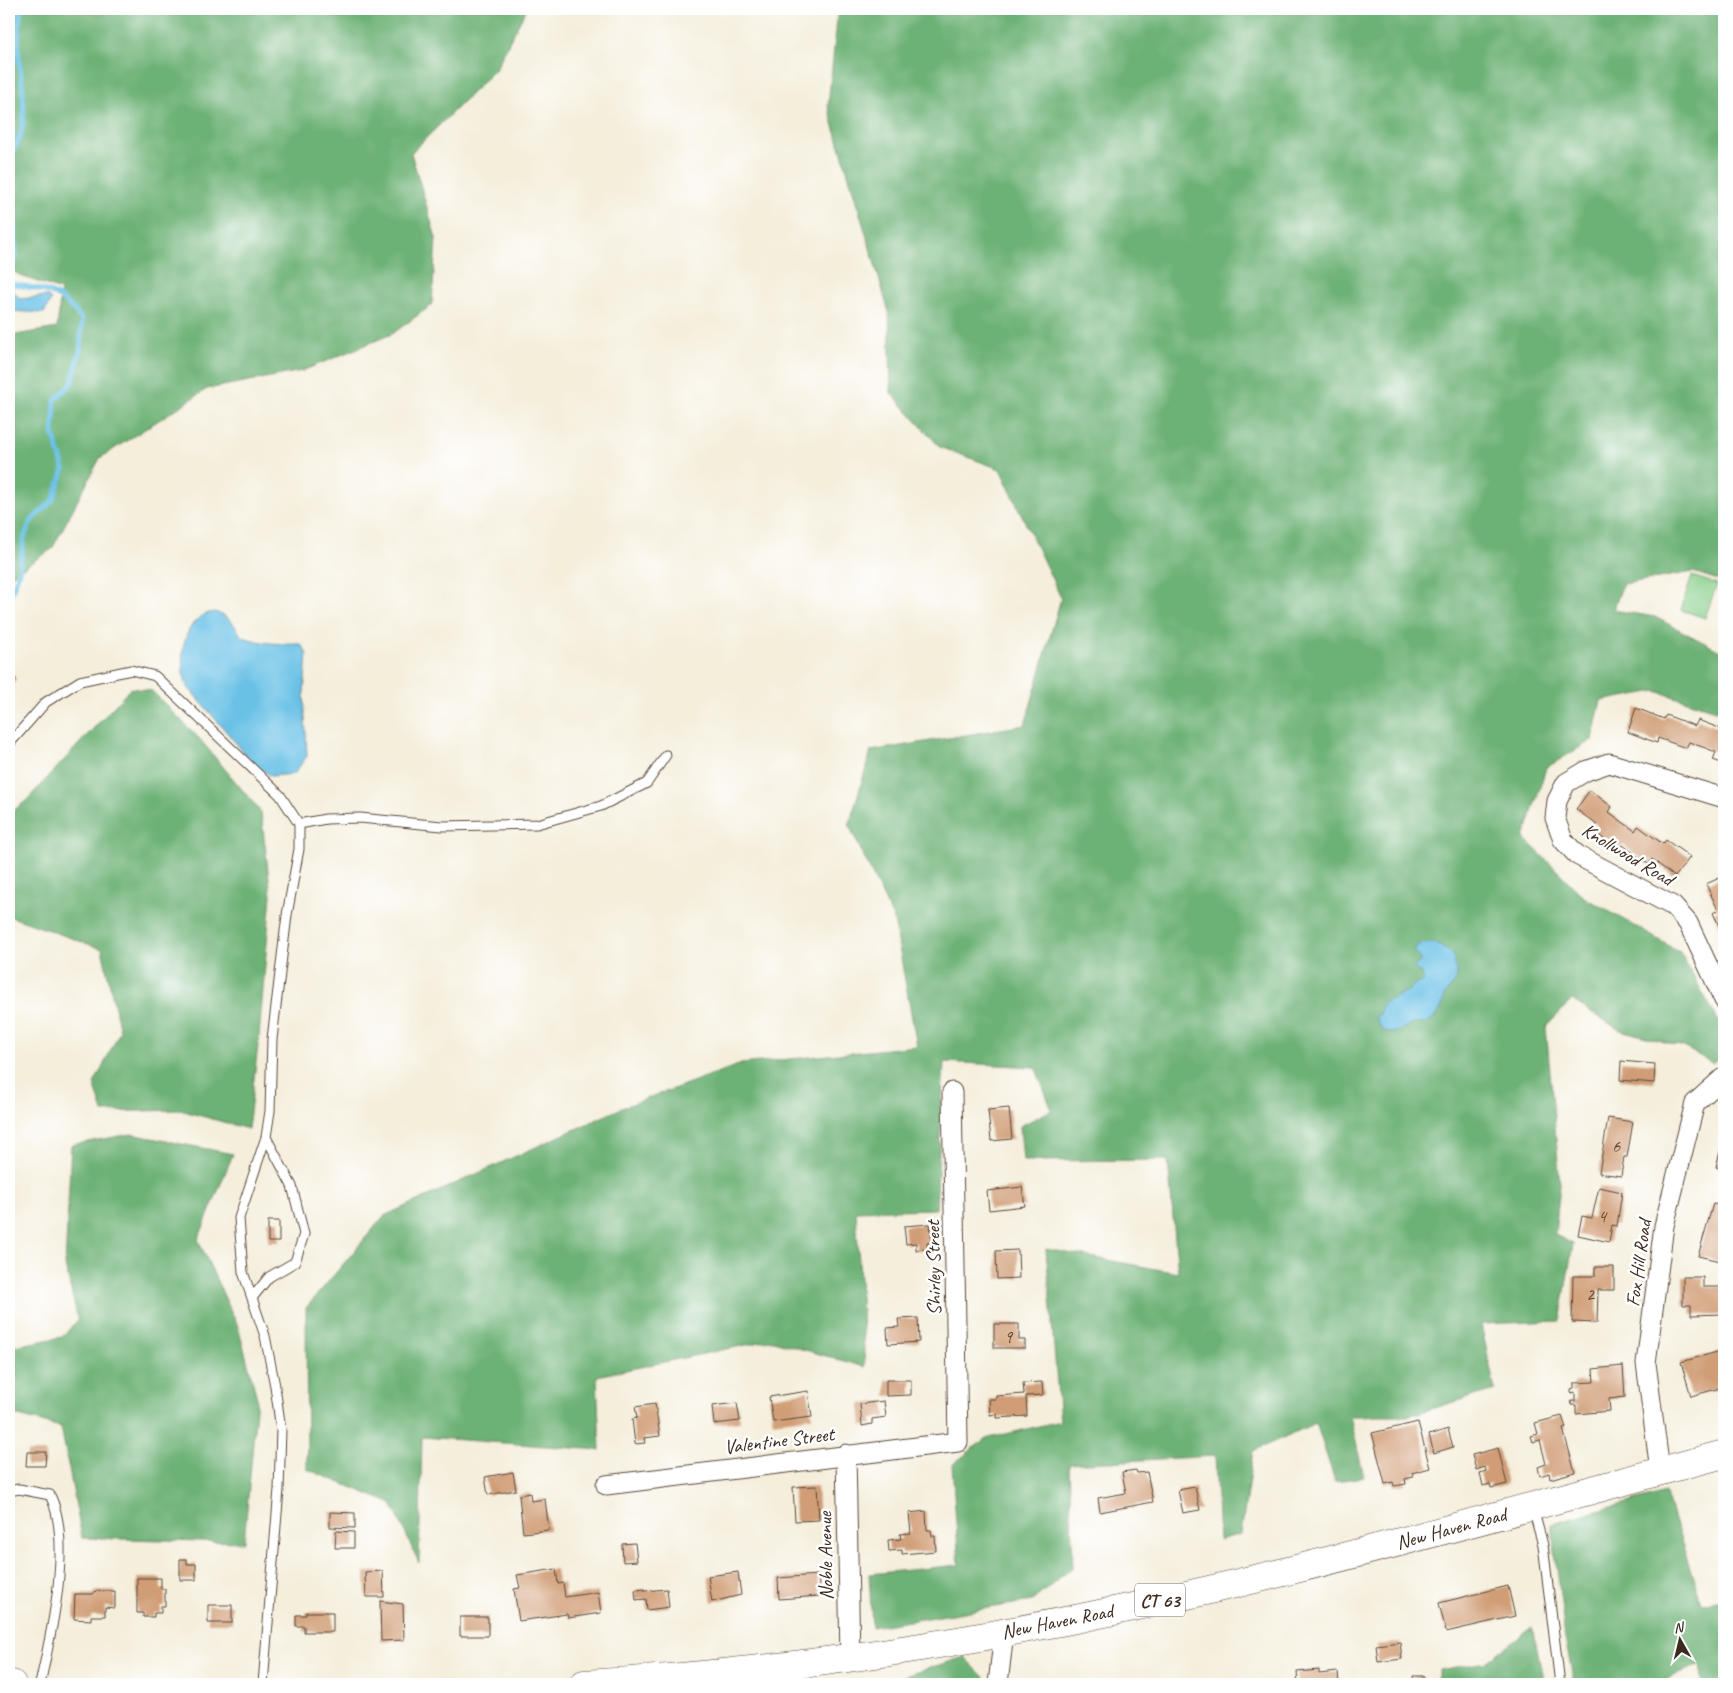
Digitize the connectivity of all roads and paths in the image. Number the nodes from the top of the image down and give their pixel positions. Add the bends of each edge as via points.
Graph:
1 (9, 744) edge
2 (666, 755) dead end
3 (1724, 798) edge
4 (299, 824) junction
5 (1724, 1000) edge
6 (1724, 1077) edge
7 (952, 1092) dead end
8 (266, 1137) junction
9 (252, 1298) junction
10 (958, 1442) joint
11 (846, 1454) junction
12 (1724, 1454) edge
13 (1660, 1471) junction
14 (606, 1485) dead end
15 (9, 1491) edge
16 (1532, 1506) junction
17 (1004, 1632) junction
18 (850, 1657) junction
19 (40, 1684) edge
20 (263, 1684) edge
21 (584, 1684) edge
22 (998, 1684) edge
23 (1560, 1684) edge

1 - 4 lane via 46,702 80,681 131,670 156,676 280,795
2 - 4 lane via 647,783 601,806 537,824 442,826 360,818
3 - 5 street, Knollwood Road via 1609,763 1586,771 1566,784 1557,801 1555,818 1563,840 1577,855 1673,906 1688,923
4 - 8 lane via 300,849 287,915 272,1039
6 - 13 street, Fox Hill Road via 1695,1103 1664,1226 1646,1363
7 - 10 street, Shirley Street
8 - 9 lane via 239,1218 243,1272
8 - 9 lane via 292,1186 304,1234 295,1262 269,1277
9 - 20 lane via 275,1386 281,1430
10 - 11 street, Valentine Street
11 - 14 street, Valentine Street
11 - 18 street, Noble Avenue
12 - 13 main road, New Haven Road / CT 63
13 - 16 main road, New Haven Road / CT 63
15 - 19 lane via 18,1489 50,1495 56,1506 61,1562 52,1631
16 - 17 main road, New Haven Road / CT 63 via 1298,1568
16 - 23 lane via 1543,1545
17 - 18 main road, New Haven Road / CT 63
17 - 22 street
18 - 21 main road, New Haven Road / CT 63

